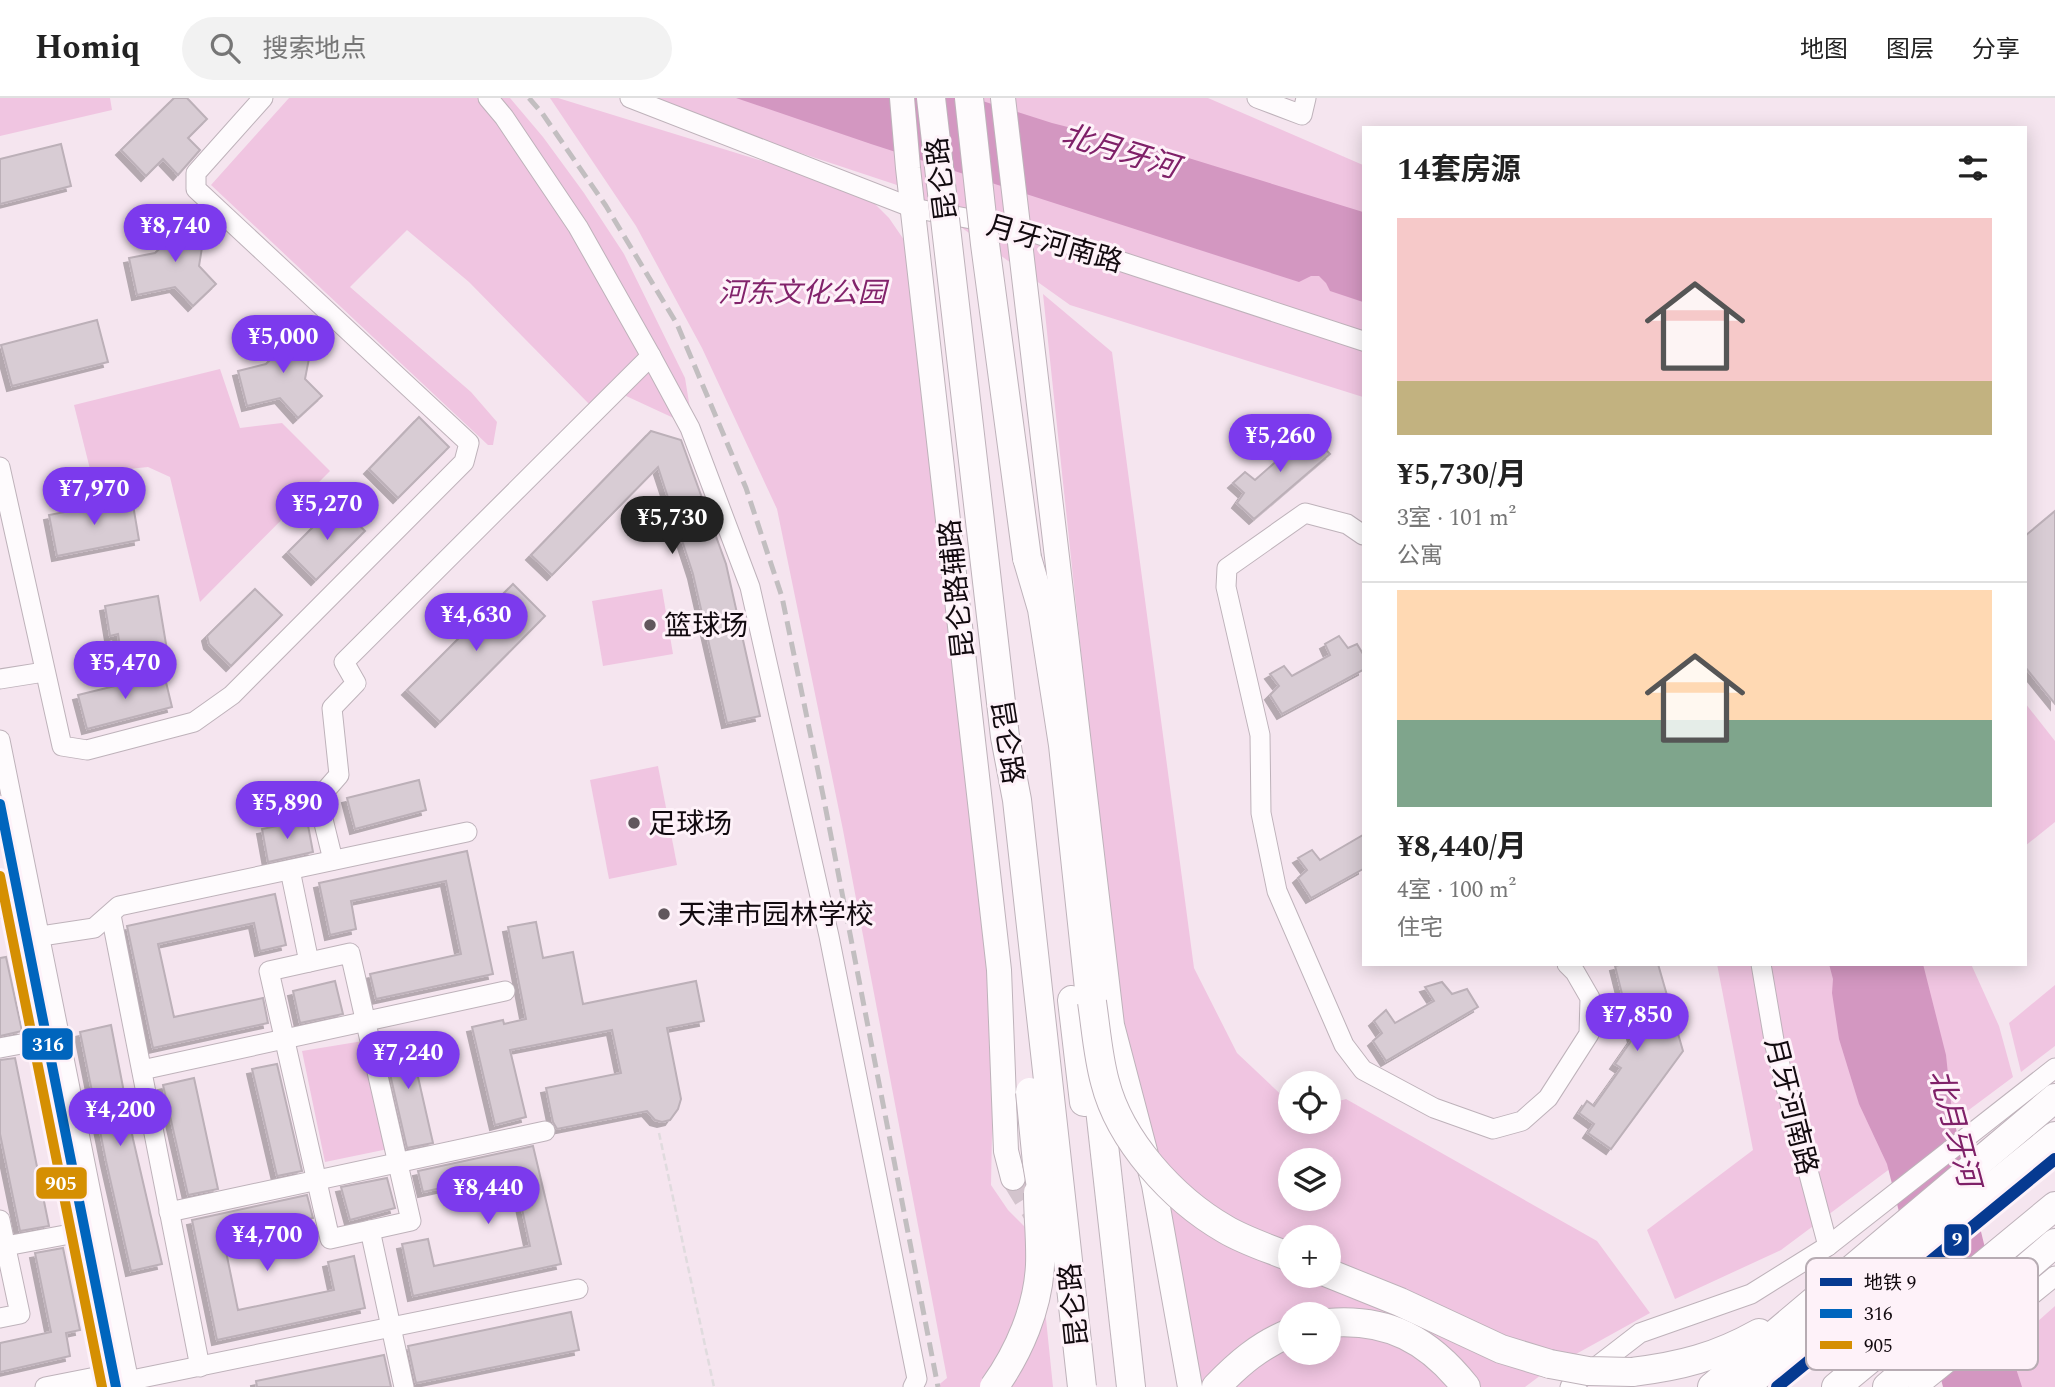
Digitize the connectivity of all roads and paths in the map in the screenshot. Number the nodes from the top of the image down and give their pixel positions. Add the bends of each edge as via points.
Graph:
1 (263, 98) edge
2 (488, 98) edge
3 (630, 98) edge
4 (902, 98) edge
5 (931, 98) edge
6 (969, 98) edge
7 (1257, 98) edge
8 (1306, 98) edge
9 (1003, 99) edge
10 (913, 208) junction
11 (1018, 228) junction
12 (1362, 341) edge
13 (651, 356) junction
14 (0, 467) edge
15 (1362, 534) edge
16 (1027, 558) junction
17 (44, 671) junction
18 (0, 679) edge
19 (1004, 737) junction
20 (0, 740) edge
21 (0, 804) edge
22 (467, 832) dead end
23 (333, 860) junction
24 (290, 870) junction
25 (26, 903) junction
26 (0, 908) edge
27 (111, 915) junction
28 (33, 937) junction
29 (309, 962) junction
30 (1569, 966) edge
31 (1761, 966) edge
32 (505, 991) dead end
33 (1092, 1002) junction
34 (366, 1021) junction
35 (53, 1038) junction
36 (284, 1039) junction
37 (0, 1048) edge
38 (2055, 1069) edge
39 (142, 1070) junction
40 (2055, 1098) edge
41 (545, 1131) dead end
42 (659, 1133) dead end
43 (2055, 1136) edge
44 (398, 1163) junction
45 (1037, 1163) junction
46 (1013, 1178) tunnel mouth
47 (316, 1181) junction
48 (169, 1212) junction
49 (2045, 1214) edge
50 (0, 1220) edge
51 (370, 1230) junction
52 (91, 1231) junction
53 (2055, 1242) edge
54 (6, 1246) junction
55 (1828, 1246) junction
56 (1278, 1252) edge
57 (1809, 1258) edge
58 (1863, 1258) edge
59 (1905, 1258) edge
60 (1992, 1258) edge
61 (2036, 1258) edge
62 (1806, 1260) edge
63 (2055, 1276) edge
64 (1341, 1278) edge
65 (578, 1289) dead end
66 (2038, 1290) edge
67 (1806, 1300) edge
68 (1806, 1309) edge
69 (0, 1318) edge
70 (1341, 1322) edge
71 (391, 1327) junction
72 (1278, 1337) edge
73 (1806, 1337) edge
74 (200, 1367) junction
75 (1857, 1370) edge
76 (1907, 1370) edge
77 (1939, 1370) edge
78 (122, 1380) edge
79 (1925, 1381) edge
80 (45, 1387) edge
81 (404, 1387) edge
82 (714, 1387) edge
83 (913, 1387) edge
84 (994, 1387) edge
85 (1063, 1387) edge
86 (1082, 1387) edge
87 (1112, 1387) edge
88 (1131, 1387) edge
89 (1190, 1387) edge
90 (1216, 1387) edge
91 (1466, 1387) edge
92 (1570, 1387) edge
93 (1712, 1387) edge
94 (1744, 1387) edge
95 (1836, 1387) edge
96 (1887, 1387) edge

1 - 17 street via 197,173 196,190 468,443 464,462 232,695 194,722 87,750 62,746
2 - 13 street via 578,227
3 - 10 street, 月牙河南路
4 - 10 main road, 昆仑路辅路
5 - 19 highway, 昆仑路, bridge
6 - 16 highway, 昆仑路, bridge
7 - 8 street via 1302,115
9 - 11 main road
10 - 11 street, 月牙河南路
10 - 46 main road, 昆仑路辅路 via 999,970 1006,1151
11 - 12 street, 月牙河南路
11 - 89 main road via 1112,1025 1154,1185
13 - 23 street via 344,662 356,683 332,708 339,775 318,799
13 - 83 street via 690,428 750,587 832,949 917,1380
14 - 17 street
15 - 30 street via 1347,524 1305,513 1227,568 1226,587 1259,735 1261,813 1277,891 1344,1045 1363,1070 1434,1108 1493,1129 1522,1121 1548,1098 1589,1034 1590,998
16 - 33 highway via 1042,609 1061,731
16 - 87 highway, 昆仑路
17 - 18 street
19 - 45 highway, bridge via 1004,800
19 - 86 highway, 昆仑路, bridge via 1017,800
20 - 25 street
21 - 25 street
22 - 23 street
23 - 24 street
24 - 27 street via 120,906
24 - 29 street
25 - 26 street
25 - 28 street
27 - 28 street via 94,928
27 - 39 street
28 - 35 street
29 - 34 street via 350,953
29 - 36 street via 269,971
31 - 55 street, 月牙河南路 via 1775,1045
32 - 34 street
33 - 56 highway, bridge via 1105,1083 1138,1150 1165,1182 1201,1213 1240,1237
33 - 88 highway, bridge via 1097,1089
34 - 36 street
34 - 44 street
35 - 37 street
35 - 52 street
36 - 39 street
36 - 47 street
38 - 55 street
39 - 48 street
40 - 58 highway
41 - 44 street
42 - 82 path
43 - 59 highway
44 - 47 street
44 - 51 street via 411,1221
45 - 84 highway, bridge via 1040,1266 1036,1293 1023,1334
45 - 85 highway, bridge
47 - 48 street
47 - 51 street via 330,1239
48 - 74 street
49 - 60 highway
50 - 54 street
51 - 71 street
52 - 54 street
52 - 78 street
53 - 61 highway
54 - 69 street via 20,1314
55 - 57 street
62 - 92 street via 1751,1294 1640,1333
63 - 66 street
64 - 67 highway, bridge via 1501,1349 1588,1371 1632,1372 1695,1361 1731,1349
65 - 71 street
68 - 93 highway
70 - 91 highway via 1374,1324 1416,1339
71 - 74 street
71 - 81 street
72 - 90 highway via 1245,1358
73 - 94 highway
74 - 78 street
75 - 95 highway
76 - 96 highway
77 - 79 street
78 - 80 street

